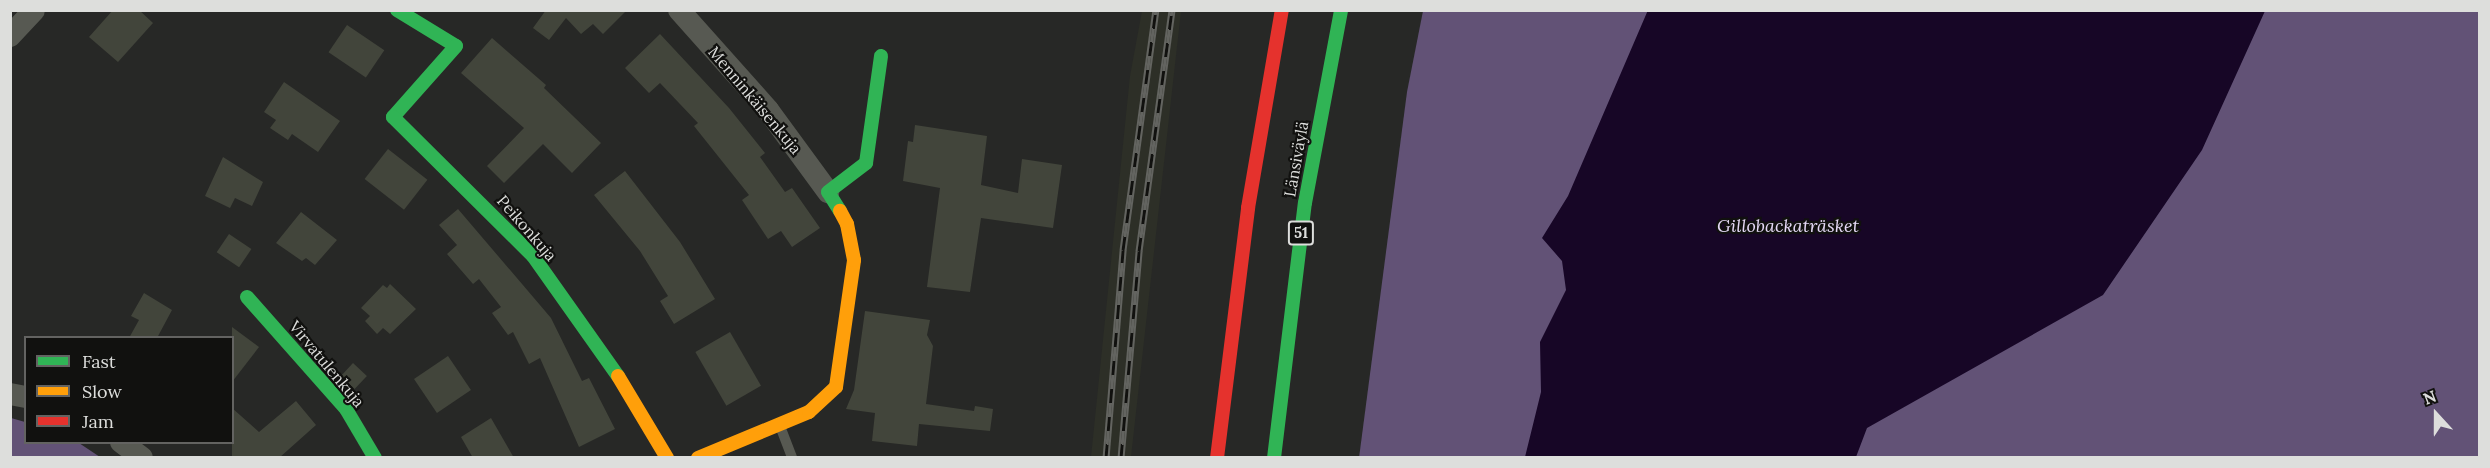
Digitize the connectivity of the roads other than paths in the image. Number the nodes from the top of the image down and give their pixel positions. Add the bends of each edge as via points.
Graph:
1 (34, 10) edge
2 (396, 10) edge
3 (1282, 10) edge
4 (1341, 10) edge
5 (684, 12) edge
6 (10, 36) edge
7 (881, 56) dead end
8 (828, 192) junction
9 (247, 297) dead end
10 (780, 426) junction
11 (124, 444) edge
12 (142, 458) edge
13 (375, 458) edge
14 (667, 458) edge
15 (698, 458) edge
16 (792, 458) edge
17 (1217, 458) edge
18 (1274, 458) edge

1 - 6 street
2 - 14 main road, Peikonkuja via 456,46 393,117 533,256 631,395
3 - 17 main road via 1248,208
4 - 18 main road, Länsiväylä / 51 via 1305,203
5 - 8 street, Menninkäisenkuja via 768,110
7 - 8 main road via 866,164
8 - 10 main road via 847,224 854,260 838,377 832,394 823,402
9 - 13 main road, Virvatulenkuja via 346,409
10 - 15 main road
10 - 16 lane
11 - 12 street

